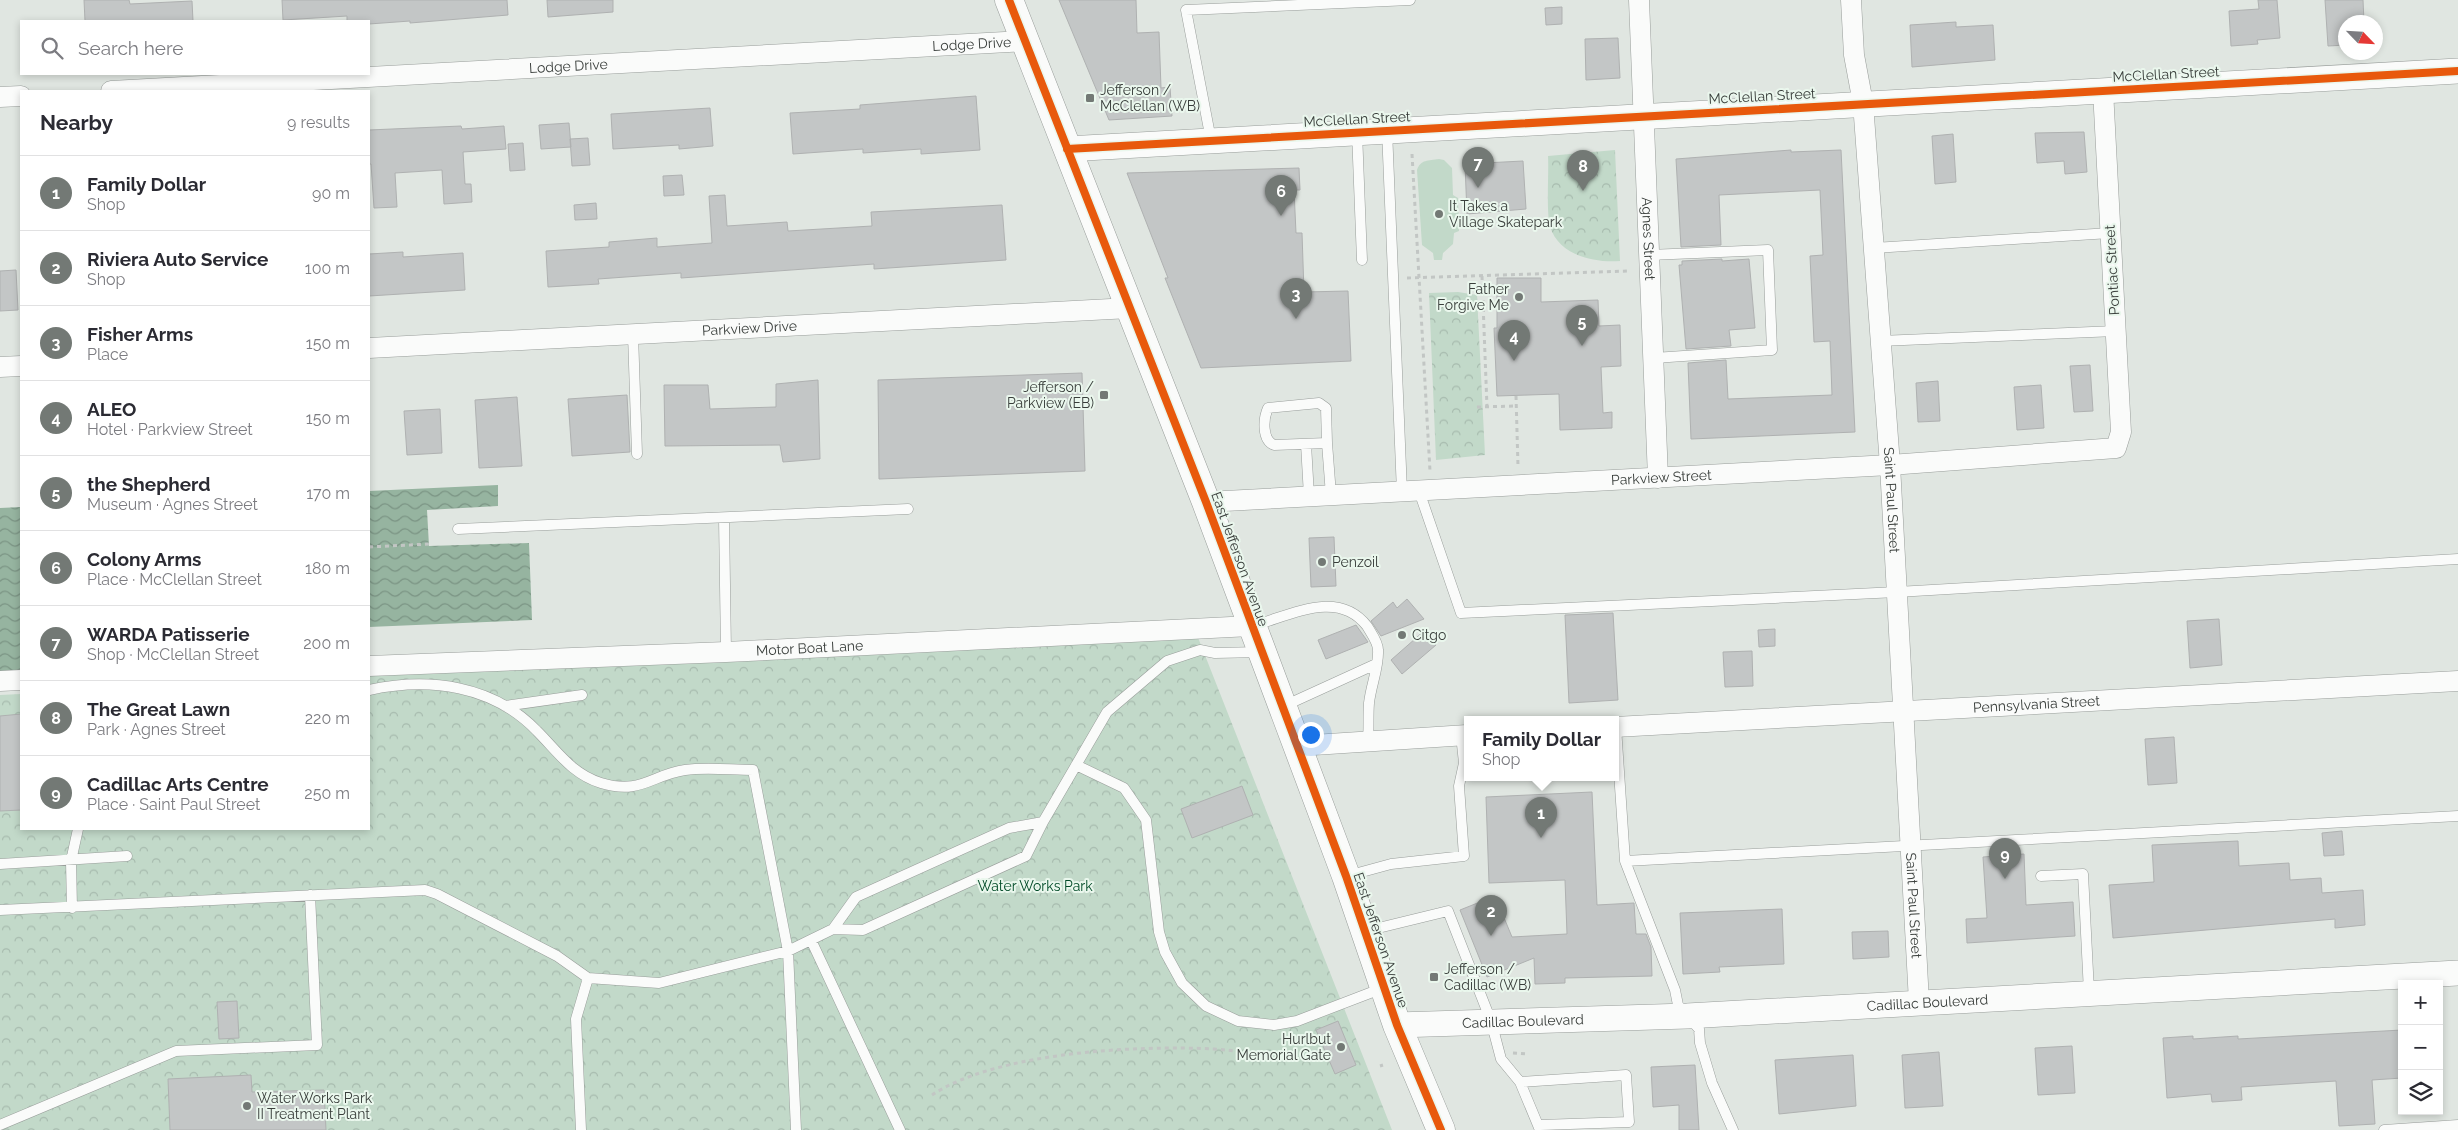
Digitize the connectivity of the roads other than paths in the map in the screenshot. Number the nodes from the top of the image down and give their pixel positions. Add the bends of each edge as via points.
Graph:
1 (1009, 0) edge
2 (1410, 0) edge
3 (1640, 0) edge
4 (1851, 0) edge
5 (1025, 41) junction
6 (2458, 71) edge
7 (129, 90) edge
8 (2103, 90) junction
9 (20, 96) edge
10 (0, 97) edge
11 (1863, 103) junction
12 (1644, 115) junction
13 (1388, 130) junction
14 (1357, 132) junction
15 (1211, 140) junction
16 (1067, 148) junction
17 (2110, 233) junction
18 (1874, 248) junction
19 (1362, 260) dead end
20 (1650, 263) junction
21 (1130, 308) junction
22 (2116, 331) junction
23 (633, 334) junction
24 (1880, 341) junction
25 (370, 348) edge
26 (1654, 358) junction
27 (20, 366) edge
28 (0, 367) edge
29 (1327, 443) junction
30 (1306, 444) junction
31 (2116, 448) joint
32 (637, 454) dead end
33 (1890, 465) junction
34 (1658, 478) junction
35 (1411, 491) junction
36 (1331, 495) junction
37 (1309, 496) junction
38 (1206, 502) junction
39 (908, 509) dead end
40 (724, 518) junction
41 (458, 529) dead end
42 (2458, 559) edge
43 (1897, 592) junction
44 (1251, 626) junction
45 (726, 652) junction
46 (1262, 652) junction
47 (1376, 664) junction
48 (370, 666) edge
49 (20, 680) edge
50 (0, 681) edge
51 (2458, 681) edge
52 (370, 690) edge
53 (582, 695) dead end
54 (505, 706) junction
55 (1283, 707) junction
56 (1903, 711) junction
57 (1619, 727) edge
58 (1464, 735) edge
59 (1368, 741) junction
60 (1298, 746) junction
61 (1076, 765) junction
62 (1618, 781) edge
63 (2458, 816) edge
64 (1043, 822) junction
65 (78, 830) edge
66 (1910, 844) junction
67 (127, 856) dead end
68 (71, 860) junction
69 (1625, 861) junction
70 (0, 864) edge
71 (1346, 876) junction
72 (2041, 876) dead end
73 (310, 895) junction
74 (72, 908) junction
75 (0, 910) edge
76 (833, 929) junction
77 (1365, 931) junction
78 (811, 940) junction
79 (788, 951) junction
80 (2458, 973) edge
81 (588, 978) junction
82 (1384, 987) junction
83 (2089, 992) junction
84 (1919, 1002) junction
85 (1687, 1016) junction
86 (1491, 1021) junction
87 (1397, 1025) junction
88 (1520, 1082) junction
89 (0, 1125) edge
90 (2458, 1125) edge
91 (1540, 1128) edge
92 (581, 1130) edge
93 (796, 1130) edge
94 (900, 1130) edge
95 (1441, 1130) edge
96 (1732, 1130) edge
97 (2384, 1130) edge

1 - 5 main road, East Jefferson Avenue
2 - 15 lane via 1186,10
3 - 12 street, Agnes Street
4 - 11 street, Saint Paul Street via 1854,55
5 - 7 street, Lodge Drive
5 - 16 main road, East Jefferson Avenue
6 - 8 street, McClellan Street
8 - 11 street, McClellan Street
8 - 17 street, Pontiac Street
9 - 10 street
11 - 12 street, McClellan Street
11 - 18 street, Saint Paul Street
12 - 13 street, McClellan Street
12 - 20 street, Agnes Street
13 - 14 street, McClellan Street
13 - 35 lane via 1394,278
14 - 15 street, McClellan Street
14 - 19 lane
15 - 16 street, McClellan Street
16 - 21 main road, East Jefferson Avenue
17 - 18 lane
17 - 22 street, Pontiac Street
18 - 24 street, Saint Paul Street
20 - 26 street, Agnes Street
20 - 26 lane via 1768,250 1772,350
21 - 23 street, Parkview Drive
21 - 38 main road, East Jefferson Avenue
22 - 24 lane
22 - 31 street, Pontiac Street via 2122,432
23 - 25 street, Parkview Drive
23 - 32 lane
24 - 33 street, Saint Paul Street
26 - 34 street, Agnes Street
27 - 28 street
29 - 30 lane
29 - 30 lane via 1326,408 1323,404 1268,408 1265,438 1269,443
29 - 36 lane
30 - 37 lane
31 - 33 street, Parkview Street
33 - 34 street, Parkview Street
33 - 43 street, Saint Paul Street
34 - 35 street, Parkview Street
35 - 36 street, Parkview Street
35 - 43 lane via 1461,614
36 - 37 street, Parkview Street
37 - 38 street, Parkview Street
38 - 44 main road, East Jefferson Avenue
39 - 40 lane
40 - 41 lane
40 - 45 lane
42 - 43 lane
43 - 56 street, Saint Paul Street
44 - 45 street, Motor Boat Lane
44 - 46 main road, East Jefferson Avenue
44 - 47 lane via 1317,607 1331,605 1348,610 1372,633 1378,648
45 - 48 street, Motor Boat Lane
46 - 55 main road, East Jefferson Avenue
46 - 61 lane via 1215,653 1200,650 1167,661 1107,712
47 - 55 lane
47 - 59 lane via 1369,704
49 - 50 street
51 - 56 street, Pennsylvania Street
52 - 54 lane via 406,684 448,685
53 - 54 lane
54 - 79 lane via 535,728 572,769 603,784 635,786 692,769 753,770
55 - 60 main road, East Jefferson Avenue
56 - 57 street, Pennsylvania Street
56 - 66 street, Saint Paul Street
58 - 59 street
58 - 71 lane via 1464,763 1459,786 1464,856 1391,864
59 - 60 street
60 - 71 main road, East Jefferson Avenue
61 - 64 lane
61 - 82 lane via 1124,788 1146,820 1159,932 1165,952 1182,983 1206,1006 1238,1021 1274,1025 1297,1021
62 - 69 lane
63 - 66 lane
64 - 76 lane via 1009,828 856,897
64 - 76 lane via 1026,856 863,930
65 - 68 lane
66 - 69 lane
66 - 84 street, Saint Paul Street
67 - 68 lane
68 - 70 lane
68 - 74 lane
69 - 85 lane via 1678,1005
71 - 77 main road, East Jefferson Avenue
72 - 83 lane via 2082,874
73 - 74 lane
73 - 81 lane via 425,890 556,956
73 - 89 lane via 317,1045 176,1051
74 - 75 lane
76 - 78 lane
77 - 82 main road, East Jefferson Avenue
77 - 86 lane via 1448,911
78 - 79 lane
78 - 94 lane
79 - 81 lane via 659,983
79 - 93 lane
80 - 83 street, Cadillac Boulevard
81 - 92 lane via 576,1019
82 - 87 main road, East Jefferson Avenue
83 - 84 street, Cadillac Boulevard
84 - 85 street, Cadillac Boulevard
85 - 86 street, Cadillac Boulevard
85 - 96 lane via 1699,1029 1712,1083
86 - 87 street, Cadillac Boulevard
86 - 88 lane via 1501,1058
87 - 95 main road, East Jefferson Avenue
88 - 91 lane
88 - 91 lane via 1626,1075 1629,1122
90 - 97 lane

